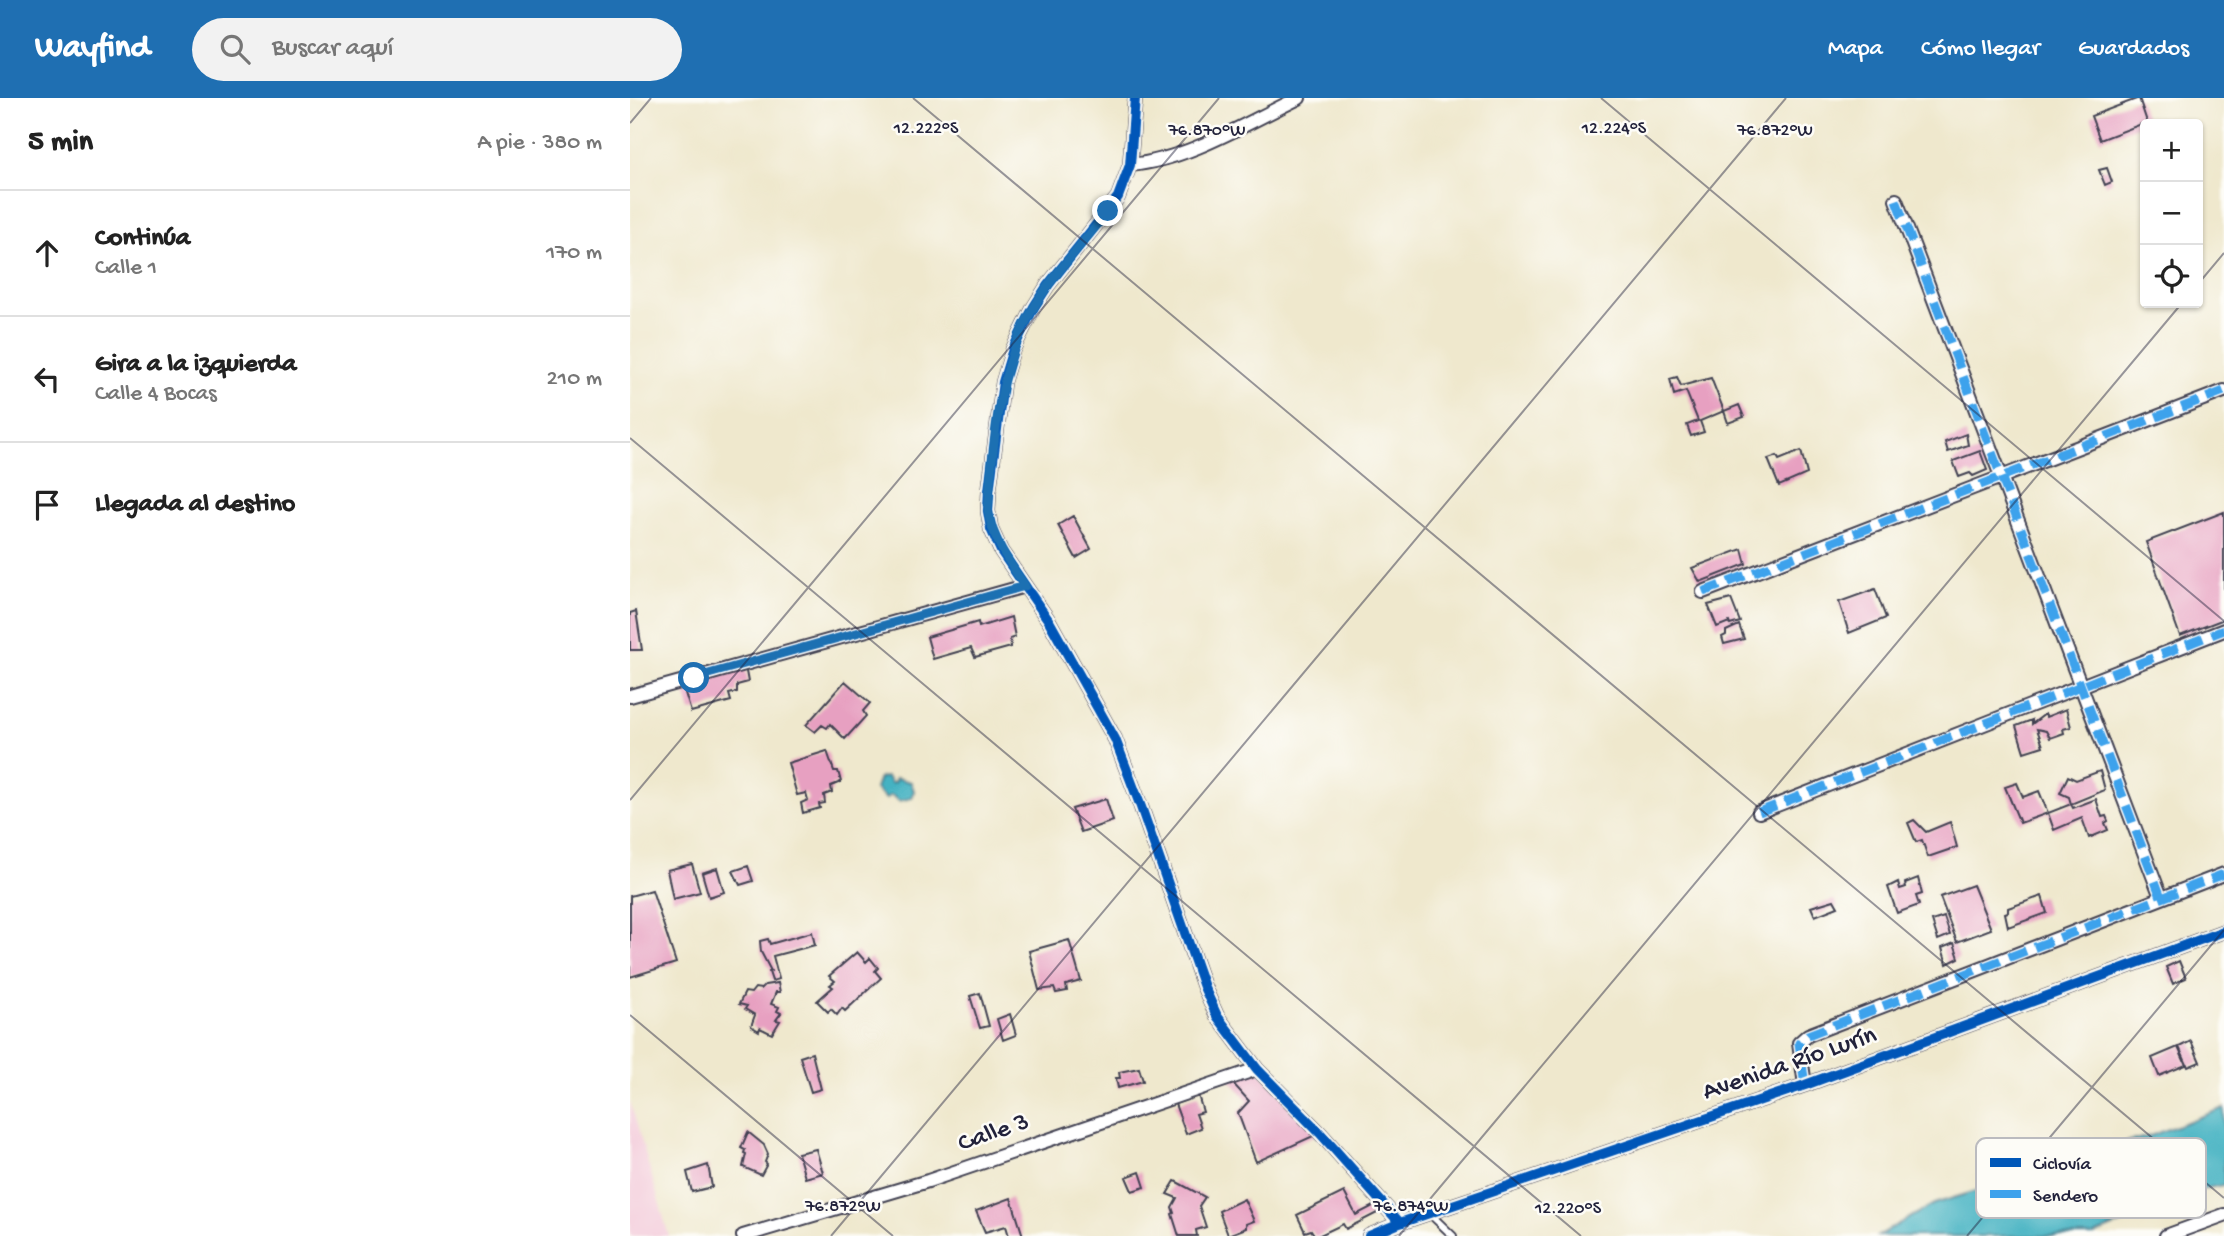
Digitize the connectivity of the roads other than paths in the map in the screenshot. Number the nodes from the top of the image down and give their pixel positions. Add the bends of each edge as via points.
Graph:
1 (1135, 98) edge
2 (1299, 98) edge
3 (1130, 165) junction
4 (1896, 200) dead end
5 (2224, 391) edge
6 (2002, 478) junction
7 (1025, 586) junction
8 (1703, 592) dead end
9 (2224, 630) edge
10 (2081, 686) junction
11 (630, 696) edge
12 (1759, 812) dead end
13 (2224, 874) edge
14 (2161, 897) junction
15 (2224, 932) edge
16 (1257, 1069) junction
17 (1805, 1085) junction
18 (1429, 1213) junction
19 (2224, 1215) edge
20 (1400, 1223) junction
21 (743, 1236) edge
22 (1369, 1236) edge
23 (1453, 1236) edge
24 (2166, 1236) edge

1 - 3 street
2 - 3 street via 1182,153
3 - 7 street via 1118,197 1034,307 1003,382 988,511 1001,551
4 - 6 street
5 - 6 street
6 - 8 street
6 - 10 street
7 - 11 street
7 - 16 street via 1115,739 1204,987 1217,1016
9 - 10 street
10 - 12 street
10 - 14 street
13 - 14 street
14 - 17 street via 1808,1035 1799,1043
15 - 17 street, Avenida Río Lurín
16 - 20 street
16 - 21 street, Calle 3 via 928,1181
17 - 18 street, Avenida Río Lurín
18 - 20 street, Avenida Río Lurín
18 - 23 lane
19 - 24 street
20 - 22 street, Avenida Río Lurín

